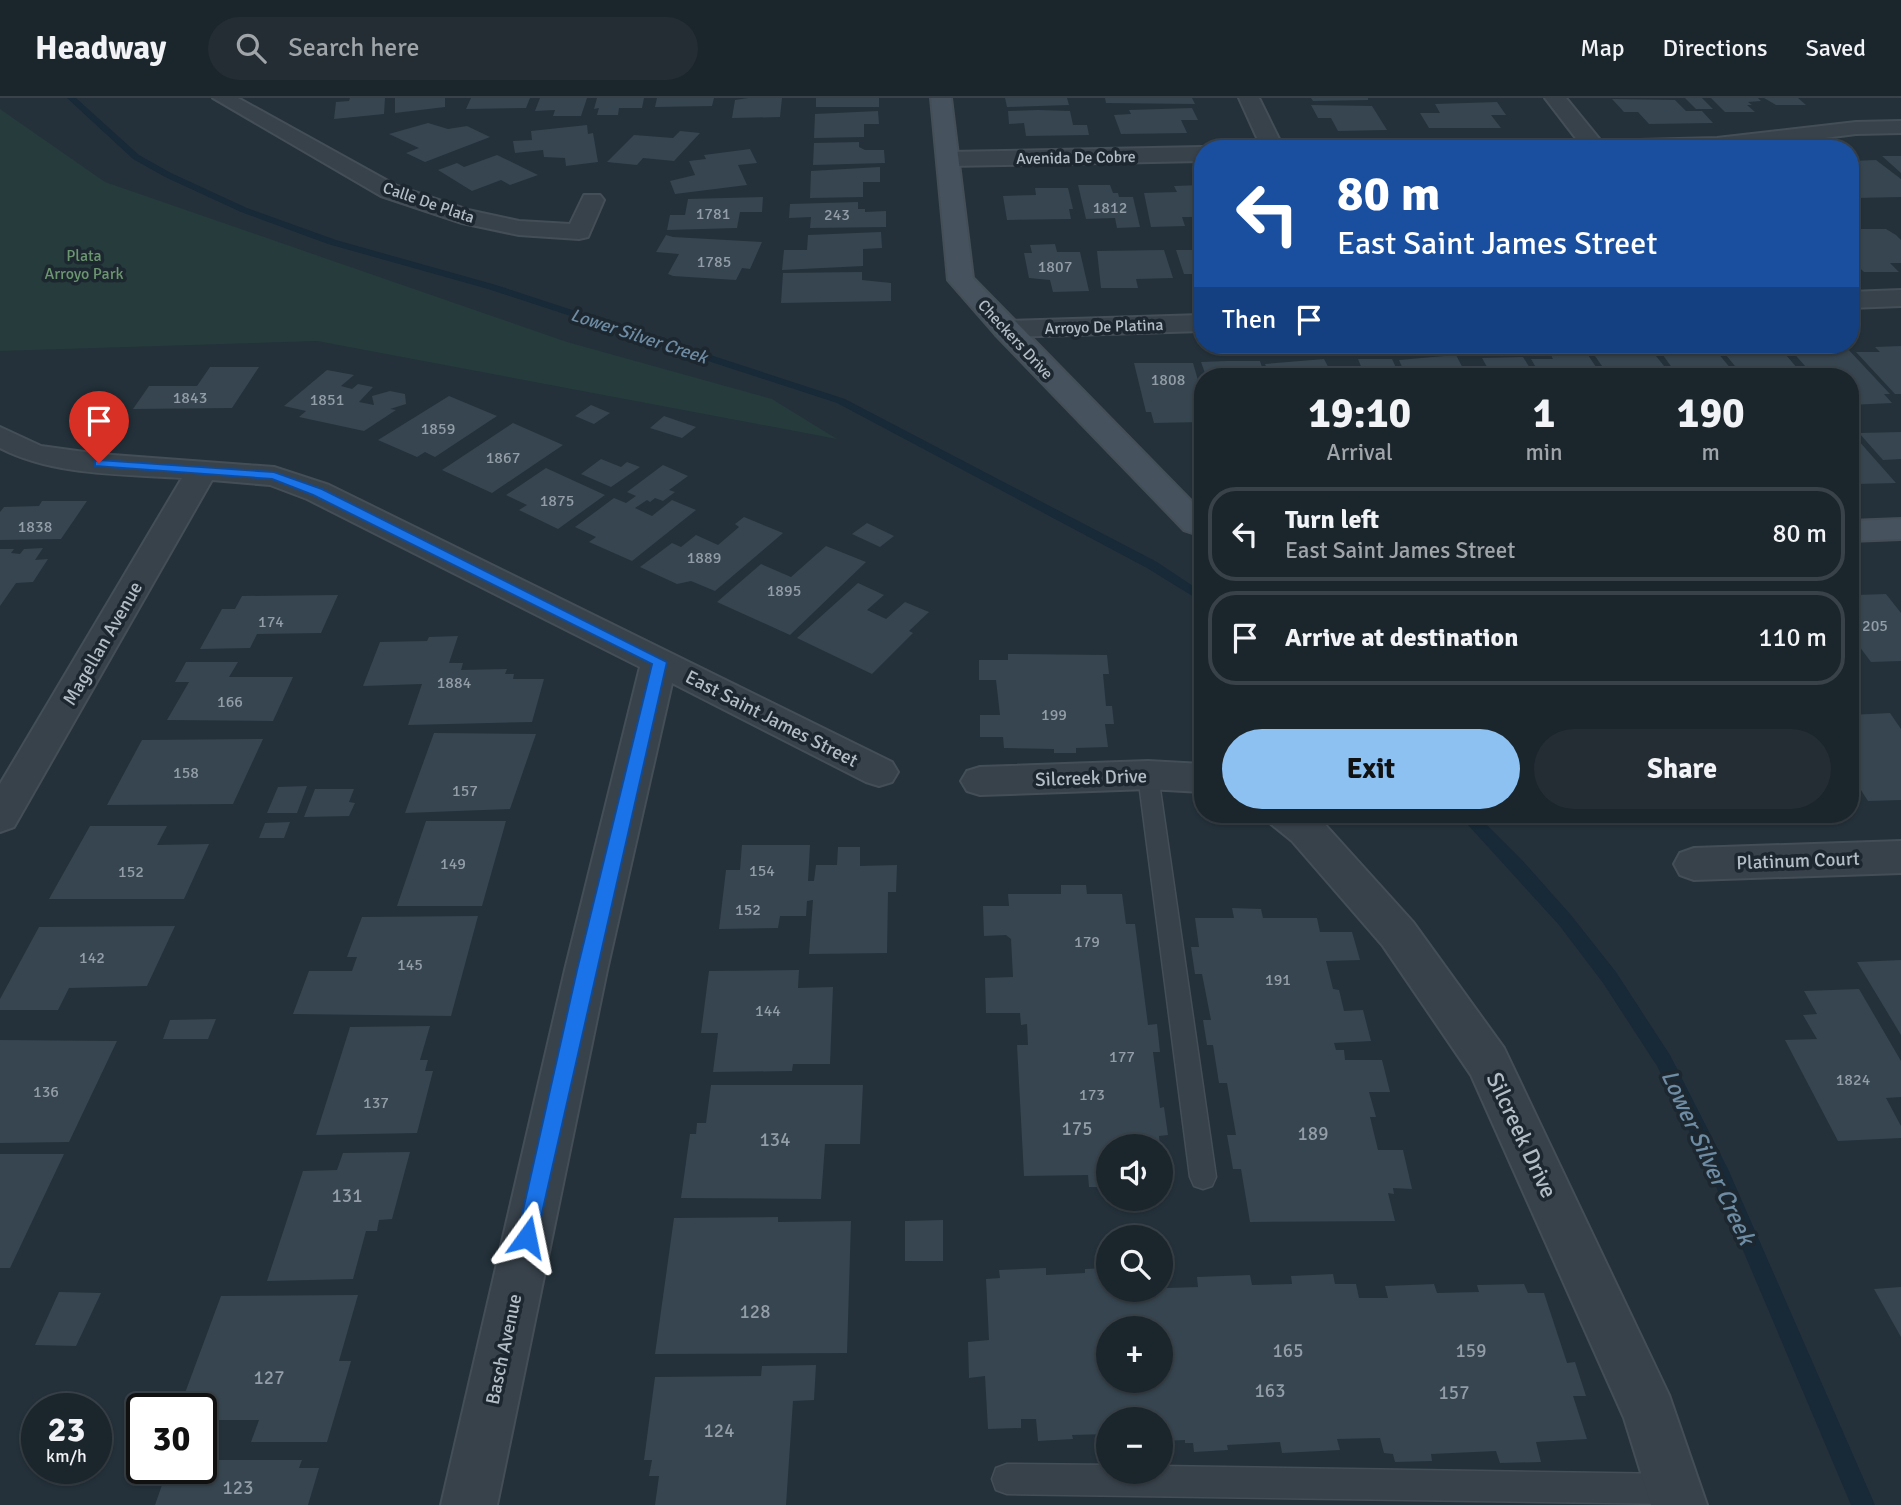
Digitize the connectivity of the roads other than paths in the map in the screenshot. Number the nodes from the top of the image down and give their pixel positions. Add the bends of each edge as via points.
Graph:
1 (941, 98) edge
2 (1249, 98) edge
3 (1555, 98) edge
4 (235, 100) edge
5 (1901, 127) edge
6 (1269, 140) edge
7 (1589, 140) edge
8 (1758, 140) edge
9 (1194, 154) edge
10 (949, 159) junction
11 (592, 200) dead end
12 (1901, 298) edge
13 (1859, 300) edge
14 (1194, 323) edge
15 (1005, 329) junction
16 (0, 436) edge
17 (203, 469) junction
18 (1194, 522) edge
19 (1901, 530) edge
20 (1859, 531) edge
21 (659, 662) junction
22 (879, 772) dead end
23 (1148, 775) junction
24 (1194, 778) edge
25 (980, 781) dead end
26 (0, 817) edge
27 (1297, 823) edge
28 (1901, 857) edge
29 (1694, 864) dead end
30 (1203, 1177) dead end
31 (1007, 1479) dead end
32 (1676, 1497) edge
33 (469, 1505) edge

1 - 10 street, Checkers Drive
2 - 6 street
3 - 7 street
4 - 11 street, Calle De Plata via 389,191 462,216 519,228 579,232
5 - 8 street
9 - 10 street, Avenida De Cobre
10 - 15 street, Checkers Drive via 961,280
12 - 13 street
14 - 15 street, Arroyo De Platina
15 - 18 street, Checkers Drive
16 - 17 street, East Saint James Street via 34,454
17 - 21 street, East Saint James Street via 274,476 318,492
17 - 26 street, Magellan Avenue
19 - 20 street
21 - 22 street, East Saint James Street
21 - 33 street, Basch Avenue
23 - 24 street, Silcreek Drive
23 - 25 street, Silcreek Drive
23 - 30 lane
27 - 32 street, Silcreek Drive via 1398,934 1488,1062 1650,1413
28 - 29 street, Platinum Court
31 - 32 lane

